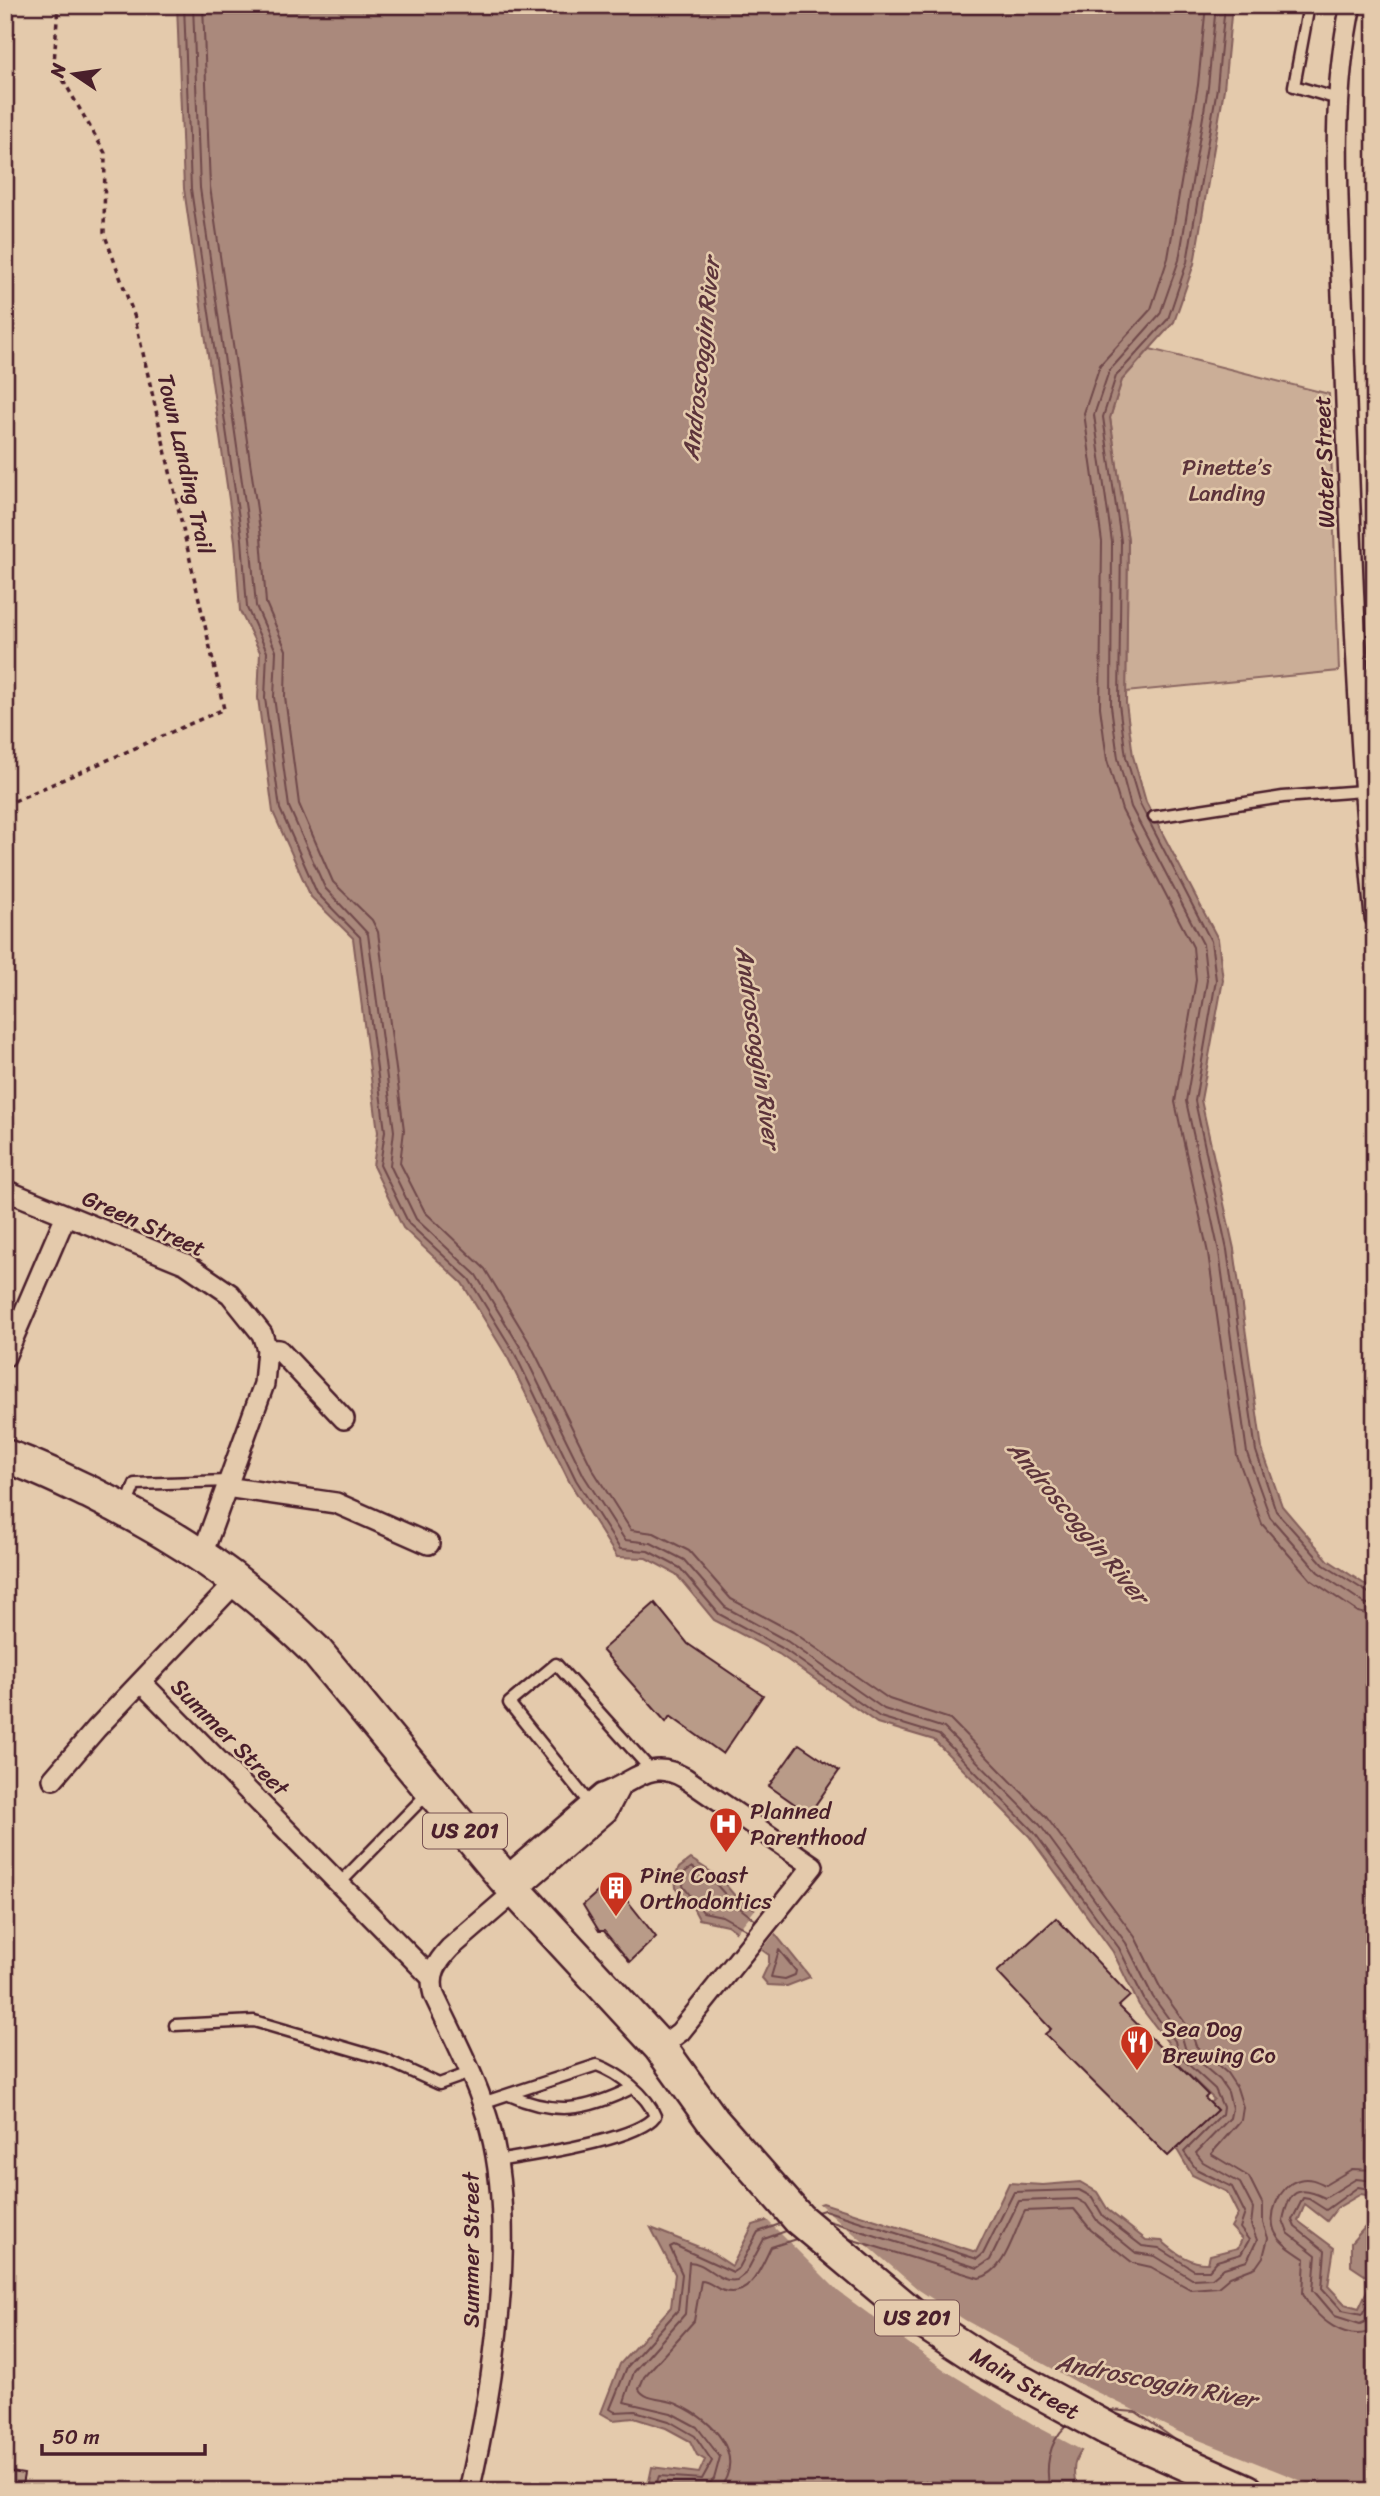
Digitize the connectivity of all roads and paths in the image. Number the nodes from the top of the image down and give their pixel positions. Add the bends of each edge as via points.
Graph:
1 (58, 5) edge
2 (1309, 5) edge
3 (1351, 5) edge
4 (1338, 99) junction
5 (1367, 710) edge
6 (1363, 791) junction
7 (5, 805) edge
8 (1154, 817) dead end
9 (1375, 917) edge
10 (5, 1190) edge
11 (66, 1215) junction
12 (267, 1349) junction
13 (5, 1357) edge
14 (344, 1419) dead end
15 (5, 1455) edge
16 (228, 1484) junction
17 (125, 1510) junction
18 (429, 1544) dead end
19 (202, 1555) junction
20 (239, 1580) junction
21 (141, 1682) junction
22 (651, 1770) junction
23 (53, 1779) dead end
24 (619, 1789) junction
25 (431, 1790) junction
26 (590, 1804) junction
27 (340, 1883) junction
28 (509, 1884) junction
29 (431, 1977) junction
30 (174, 2025) dead end
31 (660, 2047) junction
32 (470, 2073) junction
33 (632, 2088) junction
34 (509, 2095) junction
35 (482, 2103) junction
36 (497, 2161) junction
37 (469, 2491) edge
38 (1247, 2491) edge

1 - 7 path, Town Landing Trail via 54,64 105,153 104,233 135,318 225,709
2 - 4 lane via 1294,86
3 - 4 street, Water Street
4 - 5 street, Water Street
5 - 6 street, Water Street
6 - 8 lane via 1283,797
6 - 9 street, Water Street
10 - 11 street, Green Street
11 - 12 street, Green Street via 186,1264 230,1294 262,1334
11 - 13 street
12 - 14 street via 279,1350
12 - 16 street via 264,1384
15 - 17 main road, US 201
16 - 17 lane via 135,1484
16 - 18 street via 336,1503
16 - 19 street
17 - 19 main road, US 201
19 - 20 main road, US 201
20 - 21 street, Summer Street
20 - 25 main road, US 201 via 316,1651
21 - 23 street, Summer Street
21 - 27 street, Summer Street
22 - 24 street
22 - 26 lane via 556,1664 509,1703
22 - 31 street via 672,1771 685,1778 813,1866 680,2032
24 - 26 street
24 - 28 street via 607,1812
25 - 27 lane
25 - 28 main road, US 201
26 - 28 street
27 - 29 street, Summer Street
28 - 29 street via 440,1959
28 - 31 main road, US 201
29 - 32 street, Summer Street via 434,1995
30 - 32 lane via 254,2021 384,2059 439,2084
31 - 38 main road, Main Street / US 201 via 713,2121 799,2219 917,2318 1048,2399
32 - 35 street, Summer Street
33 - 34 lane via 571,2110 535,2107
33 - 34 lane via 597,2065
33 - 36 lane via 650,2104 655,2116 648,2126 593,2143
34 - 35 lane
35 - 36 street, Summer Street
36 - 37 street, Summer Street via 501,2215 494,2353 485,2424

